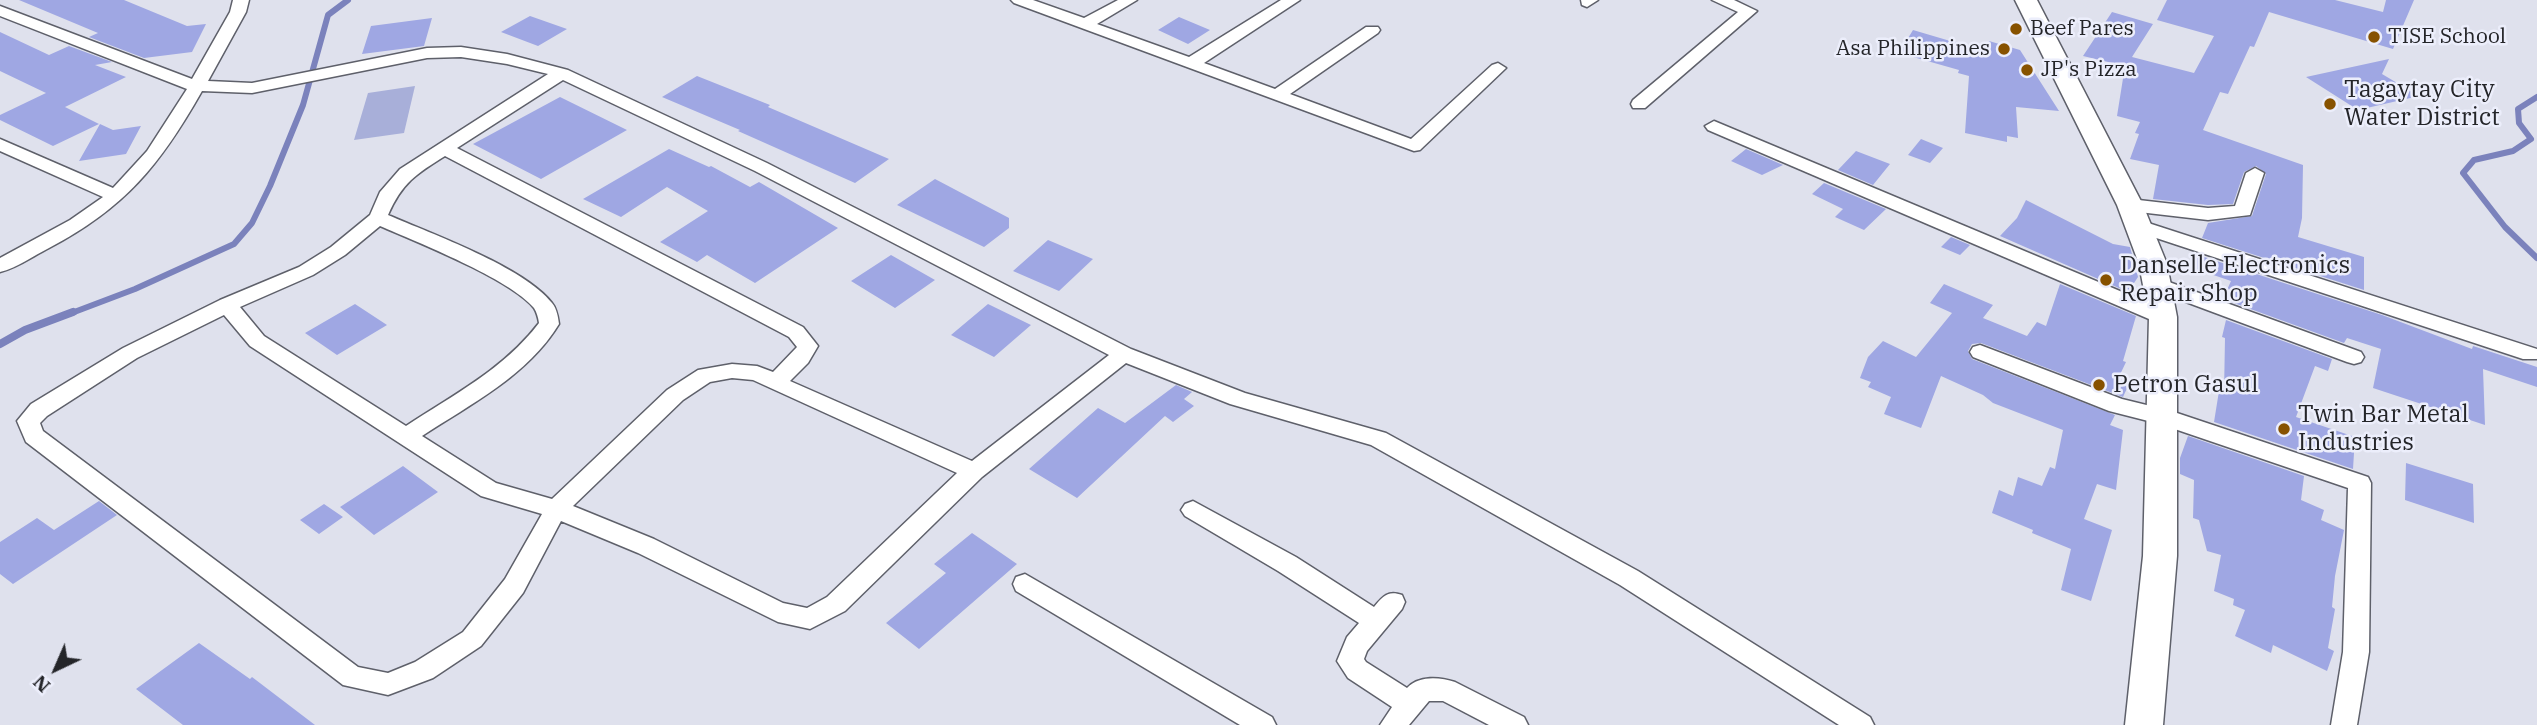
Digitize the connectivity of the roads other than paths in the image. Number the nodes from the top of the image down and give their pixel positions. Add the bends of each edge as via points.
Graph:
1 (241, 0) edge
2 (1019, 0) edge
3 (1129, 0) edge
4 (1292, 0) edge
5 (1720, 0) edge
6 (2026, 0) edge
7 (0, 11) edge
8 (1087, 23) junction
9 (1372, 30) dead end
10 (1190, 64) junction
11 (1498, 68) dead end
12 (562, 73) junction
13 (195, 86) junction
14 (1276, 96) junction
15 (1639, 104) dead end
16 (1714, 126) dead end
17 (0, 144) edge
18 (446, 149) junction
19 (2255, 173) dead end
20 (116, 196) junction
21 (2135, 215) junction
22 (378, 218) junction
23 (0, 266) edge
24 (2158, 284) junction
25 (227, 305) junction
26 (2163, 317) junction
27 (1980, 352) dead end
28 (1124, 354) junction
29 (2530, 354) dead end
30 (2354, 357) dead end
31 (775, 383) junction
32 (2163, 416) junction
33 (405, 437) junction
34 (974, 471) junction
35 (556, 509) junction
36 (1193, 510) dead end
37 (1025, 584) dead end
38 (1410, 704) junction
39 (1263, 725) edge
40 (1393, 725) edge
41 (1515, 725) edge
42 (1861, 725) edge
43 (2144, 725) edge
44 (2344, 725) edge

1 - 13 street
2 - 8 street
3 - 8 street
4 - 10 street
5 - 15 street via 1749,10
6 - 21 main road
7 - 13 street
8 - 10 street
9 - 14 street
10 - 14 street
11 - 14 street via 1414,146
12 - 13 street via 461,52 427,53 252,88
12 - 18 street
12 - 28 street via 761,167
13 - 20 street via 144,168
16 - 26 street
17 - 20 street
18 - 22 street via 406,173 389,192
18 - 31 street via 796,332 807,346
19 - 21 street via 2243,211
20 - 23 street
21 - 24 main road
21 - 29 street
22 - 25 street via 306,271
22 - 33 street via 471,259 529,294 545,308 549,324 537,342 505,369
24 - 26 main road
24 - 30 street
25 - 33 street via 257,341
25 - 35 street via 130,353 39,410 29,421 34,436 352,677 388,684 424,670 472,639 514,586
26 - 32 main road
27 - 32 street via 2117,406
28 - 34 street
28 - 42 street via 1238,399 1378,439 1629,578
31 - 34 street
31 - 35 street via 757,373 705,375 675,395
32 - 43 main road via 2160,556
32 - 44 street via 2360,483 2356,652
33 - 35 street via 489,490
34 - 35 street via 836,604 810,619 778,612 646,546
36 - 38 street via 1287,564 1385,611 1356,645 1349,661
37 - 39 street
38 - 40 street
38 - 41 street via 1422,690 1446,690

